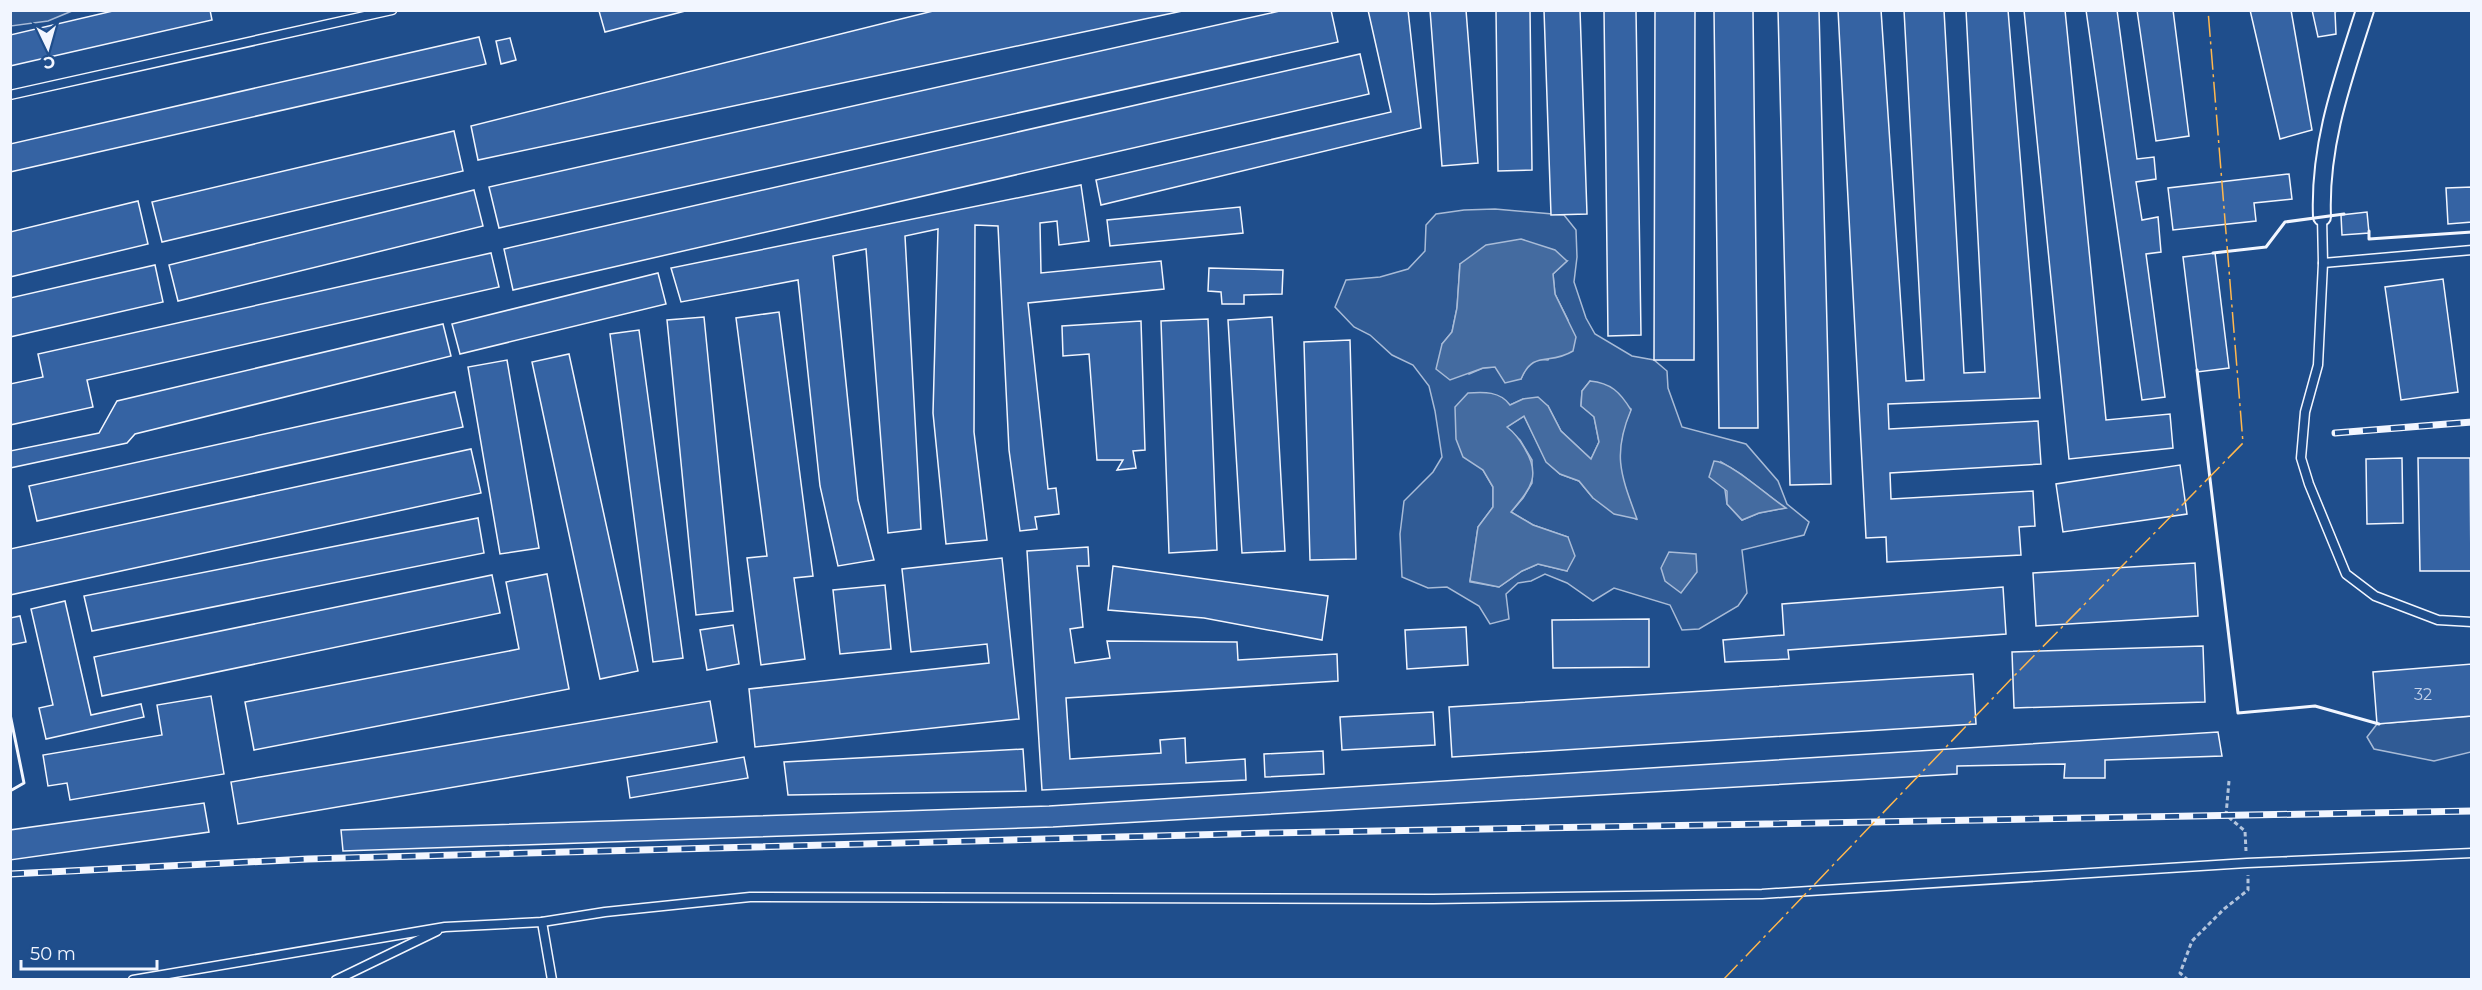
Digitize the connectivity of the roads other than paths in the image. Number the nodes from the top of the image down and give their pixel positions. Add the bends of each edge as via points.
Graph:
1 (392, 10) edge
2 (2365, 10) edge
3 (10, 95) edge
4 (2322, 217) joint
5 (2472, 250) edge
6 (2323, 263) junction
7 (2472, 622) edge
8 (2472, 853) edge
9 (542, 922) junction
10 (445, 927) junction
11 (133, 980) edge
12 (336, 980) edge
13 (552, 980) edge

1 - 3 lane
2 - 4 street via 2332,115 2323,174
4 - 6 lane
5 - 6 lane
6 - 7 lane via 2318,365 2305,412 2301,458 2346,574 2375,596 2438,620
8 - 9 lane via 1750,894 1433,899 750,897
9 - 10 lane
9 - 13 lane
10 - 11 lane
10 - 12 lane

